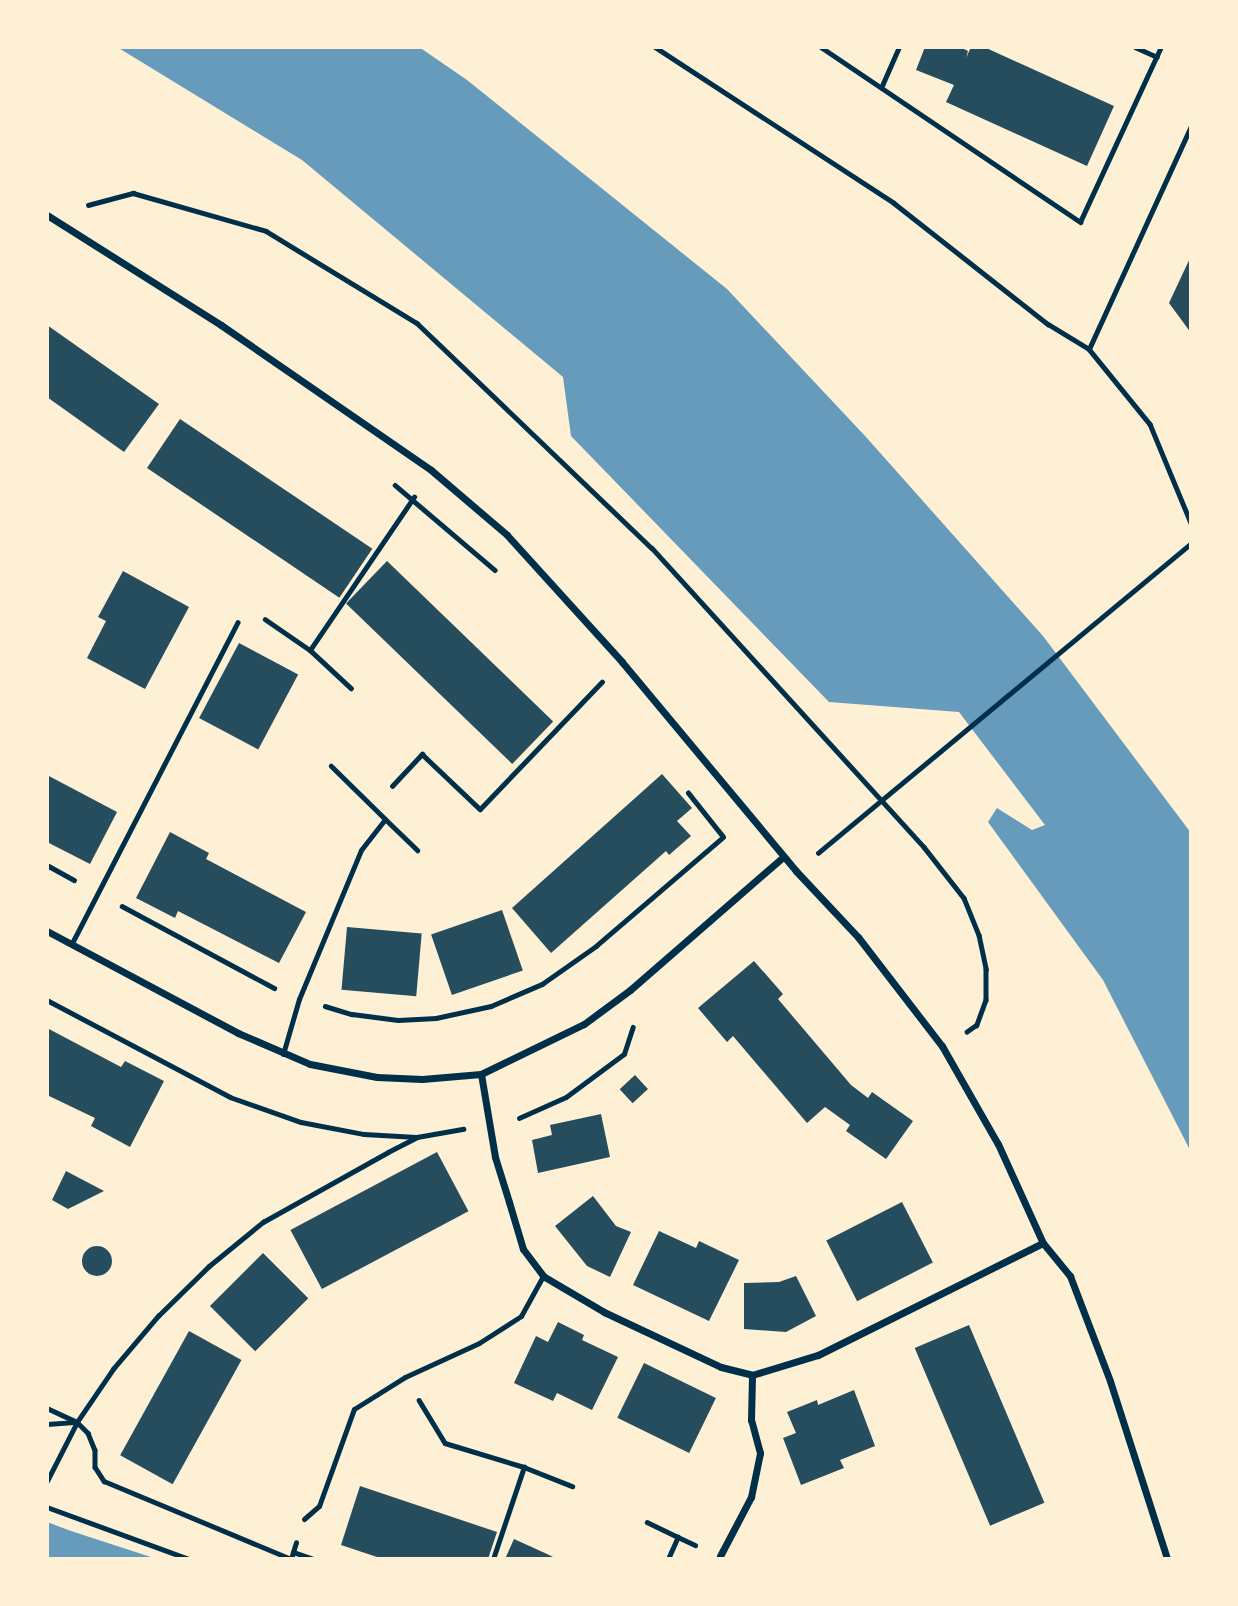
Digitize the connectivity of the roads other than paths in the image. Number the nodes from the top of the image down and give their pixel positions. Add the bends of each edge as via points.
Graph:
1 (48, 215) edge
2 (238, 622) road end
3 (331, 765) dead end
4 (385, 819) junction
5 (417, 850) dead end
6 (783, 857) junction
7 (47, 931) edge
8 (72, 943) junction
9 (283, 1054) junction
10 (481, 1074) junction
11 (1043, 1243) junction
12 (542, 1276) junction
13 (752, 1375) junction
14 (304, 1519) road end
15 (720, 1556) dead end
16 (1167, 1559) edge

1 - 6 street via 221,325 431,470 507,535 622,662
2 - 8 lane
3 - 4 lane
4 - 5 lane
4 - 9 lane via 361,850 299,999
6 - 10 street via 584,1024
6 - 11 street via 858,937 942,1046 998,1144
7 - 8 street
8 - 9 street
9 - 10 street via 377,1077
10 - 12 street via 489,1127 523,1249
11 - 13 street via 818,1355
11 - 16 street via 1070,1276 1110,1381
12 - 13 street via 662,1340 720,1367
12 - 14 lane via 521,1316 355,1409 319,1506
13 - 15 street via 751,1420 760,1452 751,1497

